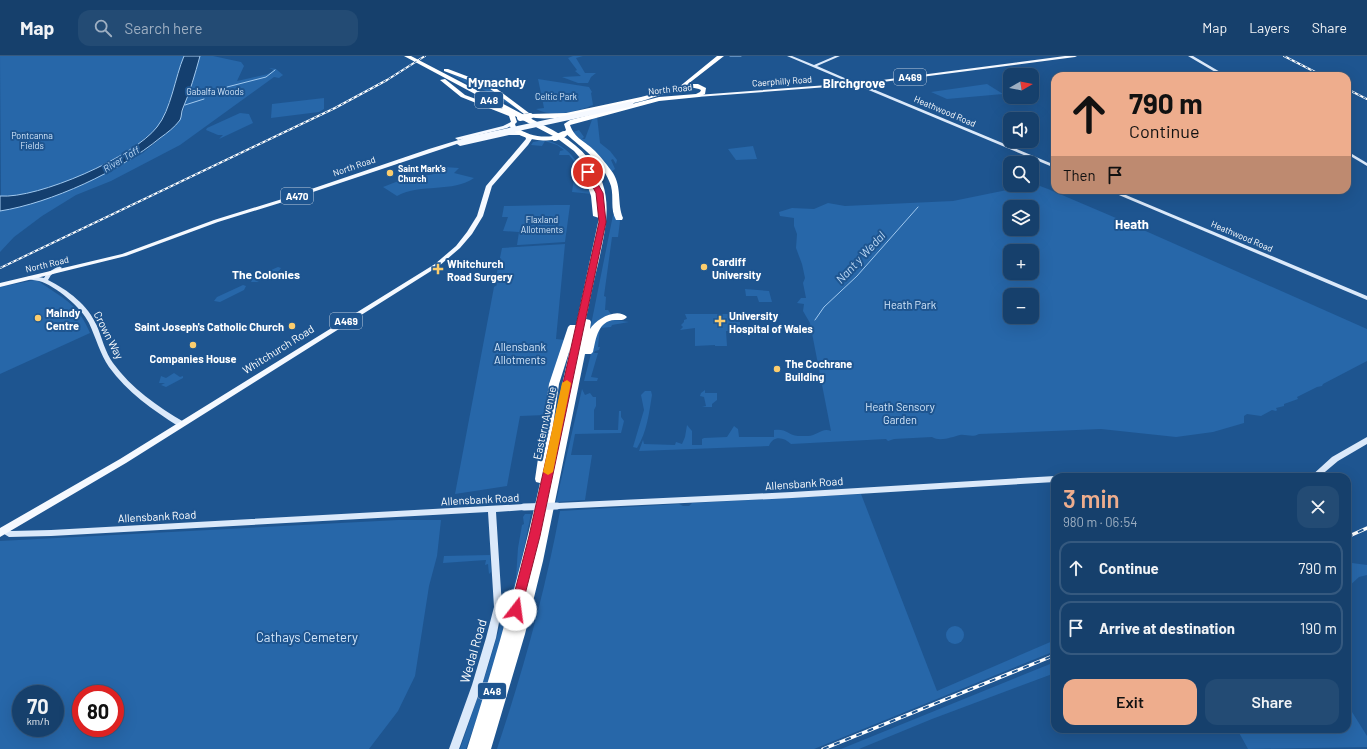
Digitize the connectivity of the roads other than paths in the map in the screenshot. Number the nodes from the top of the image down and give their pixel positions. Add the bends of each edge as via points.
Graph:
1 (403, 56) edge
2 (407, 56) edge
3 (413, 56) edge
4 (418, 56) edge
5 (726, 56) edge
6 (789, 56) edge
7 (838, 56) edge
8 (1075, 56) edge
9 (1190, 56) edge
10 (718, 57) edge
11 (814, 66) junction
12 (1218, 72) edge
13 (857, 84) junction
14 (700, 86) junction
15 (679, 88) junction
16 (729, 93) junction
17 (697, 96) junction
18 (642, 99) junction
19 (659, 99) junction
20 (630, 103) junction
21 (518, 108) junction
22 (608, 112) junction
23 (568, 114) junction
24 (537, 115) junction
25 (551, 116) junction
26 (516, 121) junction
27 (565, 124) junction
28 (542, 126) junction
29 (567, 134) junction
30 (526, 135) junction
31 (544, 139) junction
32 (526, 144) junction
33 (411, 155) junction
34 (1351, 155) edge
35 (1051, 165) edge
36 (1367, 165) edge
37 (604, 167) junction
38 (586, 169) junction
39 (1120, 194) edge
40 (619, 218) dead end
41 (605, 222) junction
42 (60, 269) junction
43 (51, 272) junction
44 (28, 278) junction
45 (48, 283) junction
46 (0, 284) edge
47 (1367, 298) edge
48 (623, 317) dead end
49 (179, 426) junction
50 (563, 440) junction
51 (1367, 440) edge
52 (1318, 473) edge
53 (1051, 479) edge
54 (492, 509) junction
55 (2, 532) edge
56 (534, 536) junction
57 (454, 749) edge
58 (474, 749) edge
59 (484, 749) edge

1 - 26 highway via 437,75 463,96 512,115
2 - 28 highway, A48
3 - 28 highway, A48
4 - 21 highway via 450,72 495,89
5 - 10 highway, A470
6 - 11 street, Heathwood Road
7 - 11 street
8 - 13 main road, Caerphilly Road / A469
9 - 12 street
10 - 14 highway, A470 via 696,79
10 - 15 highway, A470
11 - 13 street, Heathwood Road
13 - 16 main road, Caerphilly Road / A469
13 - 35 street, Heathwood Road
14 - 15 highway, North Road / A470
14 - 16 main road, Caerphilly Road / A469
14 - 17 highway, North Road / A470 via 704,92
15 - 18 highway, North Road / A470
16 - 17 main road, Caerphilly Road / A469
17 - 19 highway, North Road / A470
18 - 20 main road, North Road / A470
18 - 23 highway
19 - 20 main road, North Road / A470
19 - 22 highway
20 - 33 main road, North Road / A470, bridge
21 - 23 highway via 534,114
21 - 24 highway
22 - 27 highway via 571,120
22 - 29 highway via 569,122
23 - 25 highway
24 - 25 highway
24 - 26 highway, bridge
25 - 27 highway via 559,118
26 - 30 highway via 513,128
26 - 33 main road via 505,127 443,141
27 - 29 highway
28 - 41 highway, Eastern Avenue / A48 via 575,149 593,169 603,194
29 - 31 highway, bridge
29 - 37 highway via 589,150
30 - 31 highway
30 - 32 main road via 529,139
30 - 33 main road via 509,133
31 - 32 main road, Whitchurch Road / A469
31 - 38 highway via 562,146
32 - 49 main road, Whitchurch Road / A469 via 488,186 480,216 470,233 437,265
33 - 42 main road, North Road / A470 via 131,252
34 - 36 street
37 - 40 highway via 612,179
37 - 41 highway via 613,200
38 - 41 highway via 599,193
38 - 56 highway via 596,201 596,226 573,331 554,384 534,518
39 - 47 street, Heathwood Road
41 - 50 highway, Eastern Avenue / A48
41 - 56 highway, Eastern Avenue / A48
42 - 43 main road, North Road / A470
42 - 45 street
42 - 46 main road, North Road / A470
43 - 44 main road, North Road / A470
43 - 45 street
44 - 45 street, Crown Way via 39,278
44 - 46 main road, North Road / A470
45 - 49 street, Crown Way via 85,311 112,366 165,414 168,421
48 - 50 highway via 606,318 594,327
49 - 55 main road, Whitchurch Road / A469
50 - 59 highway, Eastern Avenue / A48 via 529,594
51 - 52 street via 1335,458
53 - 54 street, Allensbank Road, bridge
54 - 55 street, Allensbank Road via 51,533
54 - 57 street, Wedal Road via 498,607 477,685
56 - 58 highway, Eastern Avenue / A48 via 498,674

